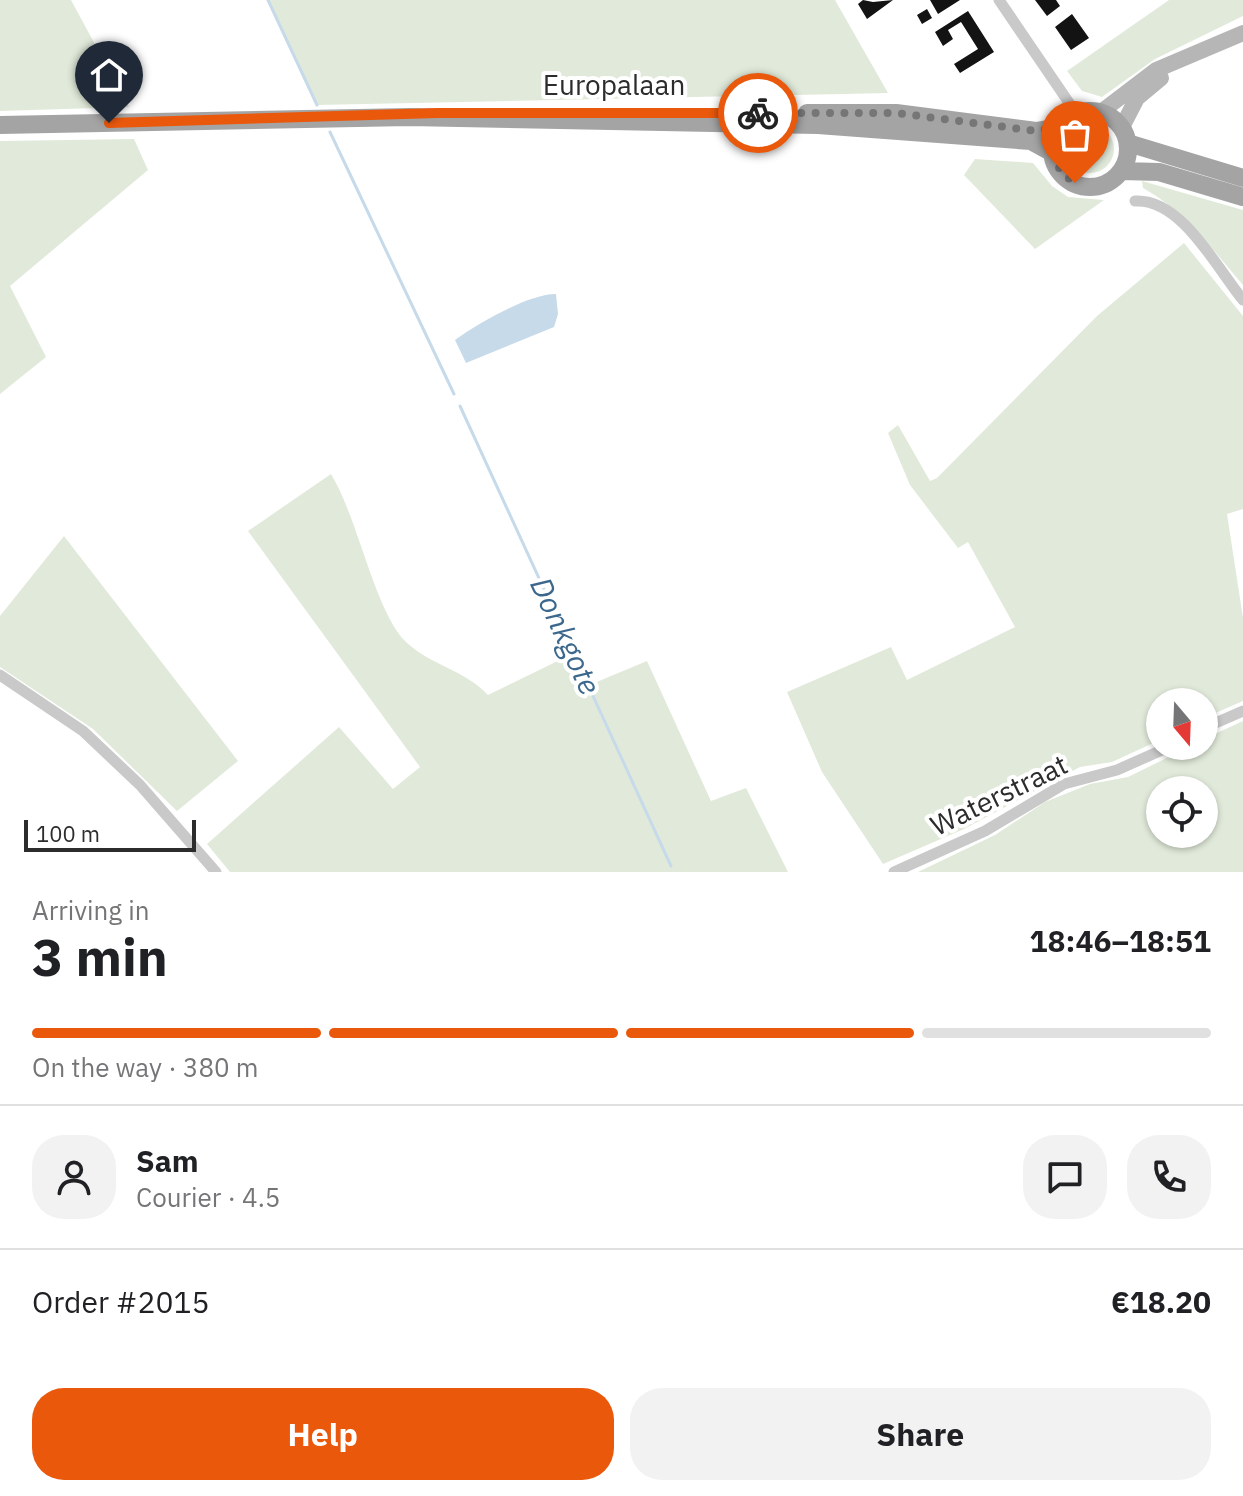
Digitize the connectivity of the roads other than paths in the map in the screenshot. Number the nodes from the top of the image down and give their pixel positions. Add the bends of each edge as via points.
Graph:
1 (999, 0) edge
2 (1243, 33) edge
3 (1188, 59) junction
4 (1101, 112) junction
5 (1076, 113) junction
6 (409, 117) junction
7 (0, 125) edge
8 (1059, 127) junction
9 (1125, 135) junction
10 (1053, 153) junction
11 (1122, 171) junction
12 (1243, 178) edge
13 (1243, 197) edge
14 (1135, 201) dead end
15 (1243, 300) edge
16 (0, 675) edge
17 (1243, 711) edge
18 (1218, 722) edge
19 (1146, 757) edge
20 (216, 872) edge
21 (894, 872) edge

1 - 5 street
2 - 3 main road
3 - 4 main road via 1156,70
3 - 9 main road via 1137,98
4 - 5 main road
4 - 9 main road
5 - 8 main road
6 - 7 main road, Europalaan
6 - 8 main road, Europalaan via 896,113 1036,131
6 - 10 main road, Europalaan via 818,125 1017,139
8 - 10 main road
9 - 11 main road
9 - 12 main road
10 - 11 main road via 1056,166 1075,183 1100,185
11 - 13 main road via 1142,169
14 - 15 street via 1152,200 1174,212
16 - 20 street via 83,731 140,785
17 - 18 street
19 - 21 street, Waterstraat via 1064,784 985,831

